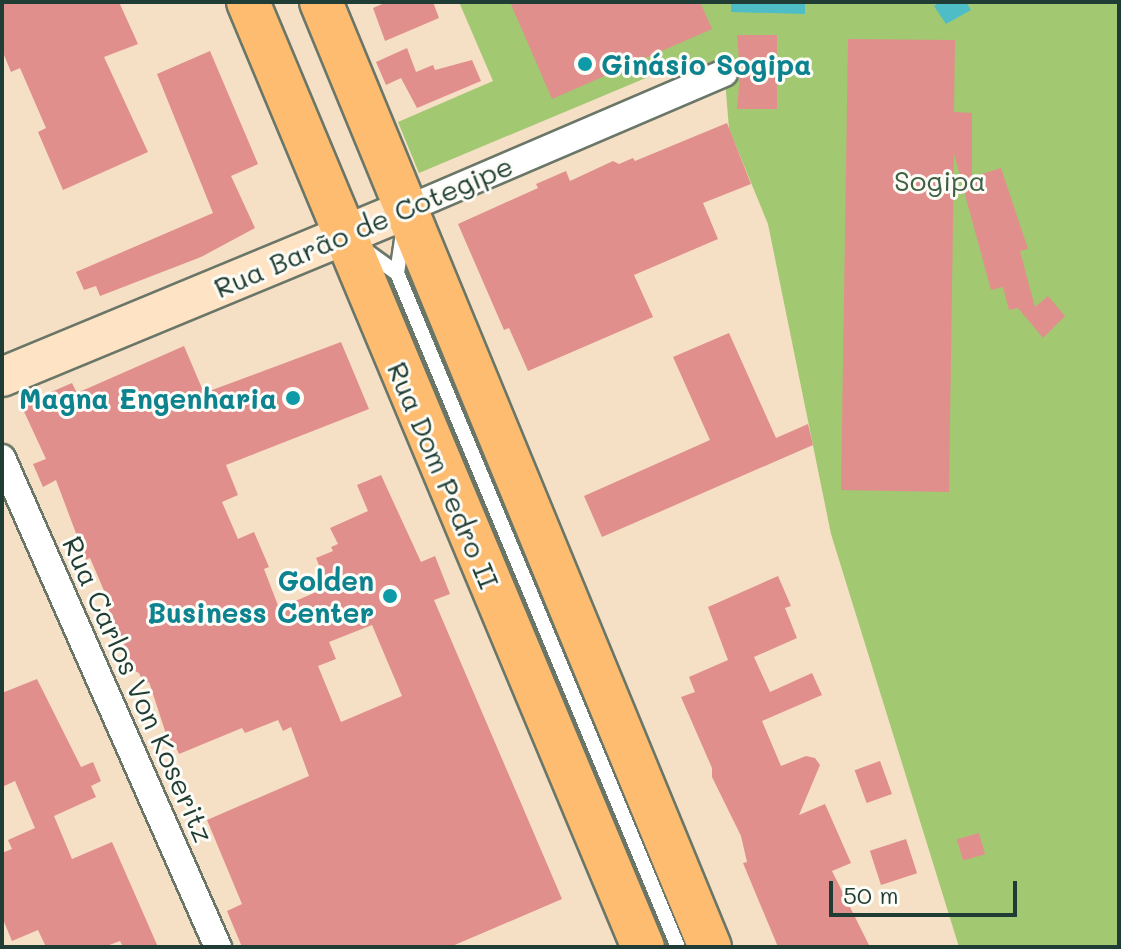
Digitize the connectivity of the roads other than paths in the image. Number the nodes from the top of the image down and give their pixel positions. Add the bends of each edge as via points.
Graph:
1 (248, 2) edge
2 (321, 2) edge
3 (724, 73) dead end
4 (407, 209) junction
5 (344, 234) junction
6 (397, 273) junction
7 (2, 377) edge
8 (2, 458) edge
9 (218, 947) edge
10 (643, 947) edge
11 (678, 947) edge
12 (710, 947) edge

1 - 5 main road, Rua Dom Pedro II
2 - 4 main road
3 - 4 street, Rua Barão de Cotegipe
4 - 5 street, Rua Barão de Cotegipe
4 - 6 lane
4 - 12 main road
5 - 6 lane
5 - 7 street, Rua Barão de Cotegipe
5 - 10 main road, Rua Dom Pedro II
6 - 11 lane
8 - 9 street, Rua Carlos Von Koseritz

